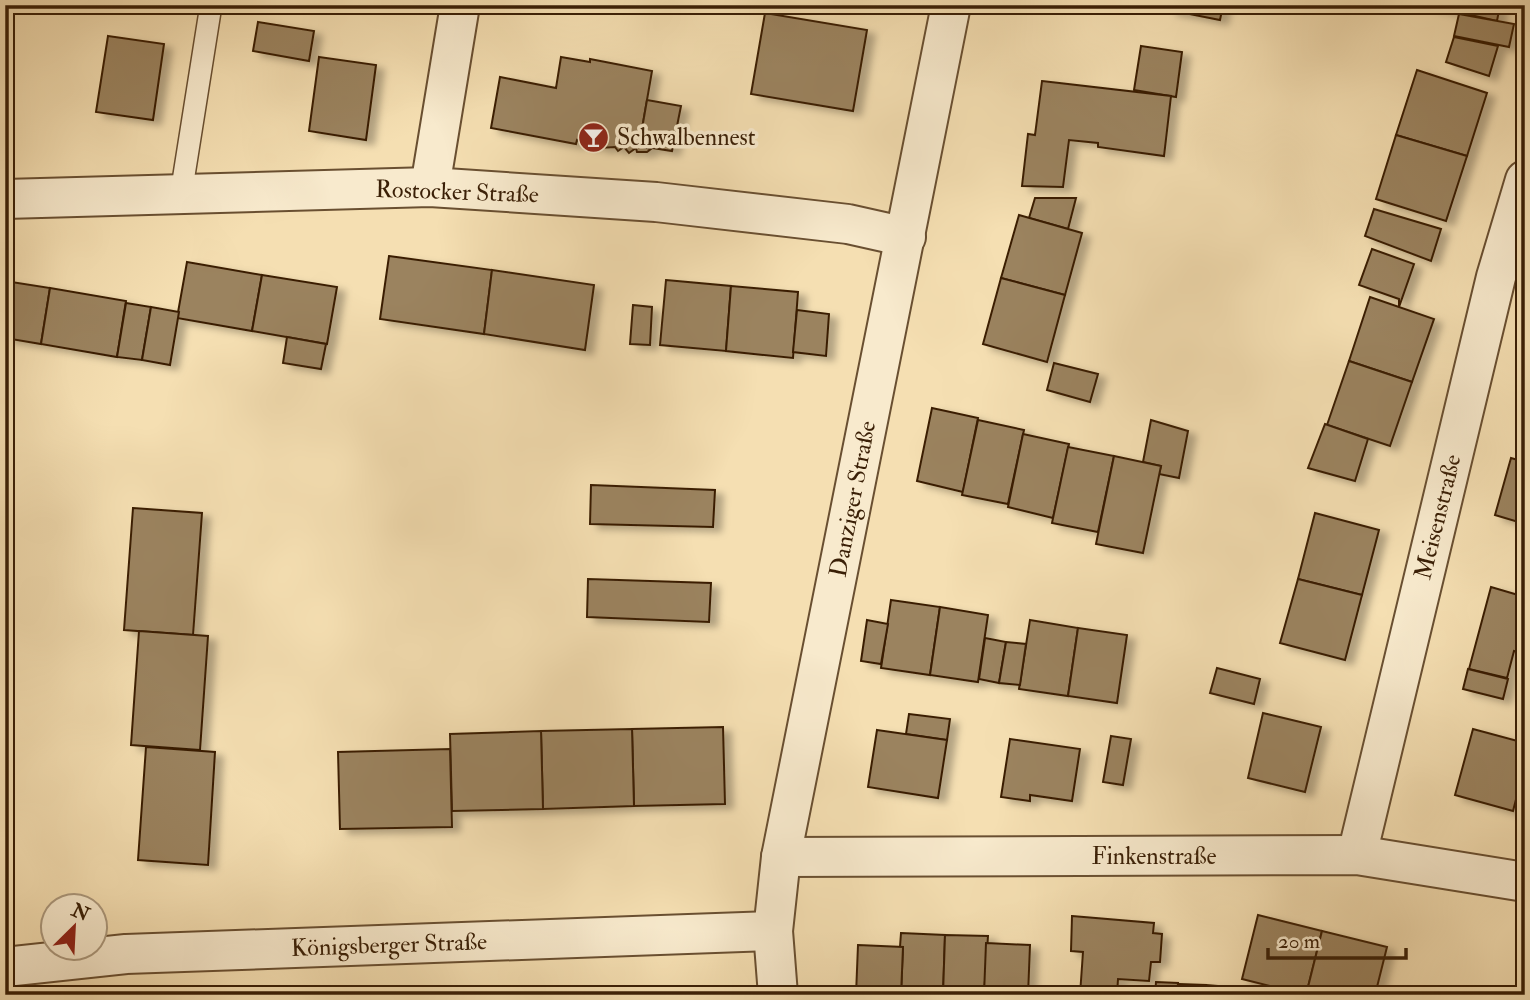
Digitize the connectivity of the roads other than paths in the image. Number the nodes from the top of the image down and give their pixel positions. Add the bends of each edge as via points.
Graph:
1 (211, 5) edge
2 (460, 5) edge
3 (951, 5) edge
4 (1525, 180) edge
5 (430, 187) junction
6 (181, 194) junction
7 (5, 199) edge
8 (906, 237) junction
9 (1357, 855) junction
10 (781, 857) junction
11 (1525, 882) edge
12 (774, 931) junction
13 (5, 967) edge
14 (778, 995) edge

1 - 6 lane
2 - 5 street
3 - 8 street, Danziger Straße
4 - 9 street, Meisenstraße via 1496,277
5 - 6 street, Rostocker Straße
5 - 8 street, Rostocker Straße via 656,202 848,224
6 - 7 street, Rostocker Straße
8 - 10 street, Danziger Straße
9 - 10 street, Finkenstraße
9 - 11 street, Finkenstraße
10 - 12 street, Danziger Straße
12 - 13 street, Königsberger Straße via 126,954
12 - 14 street, Danziger Straße

